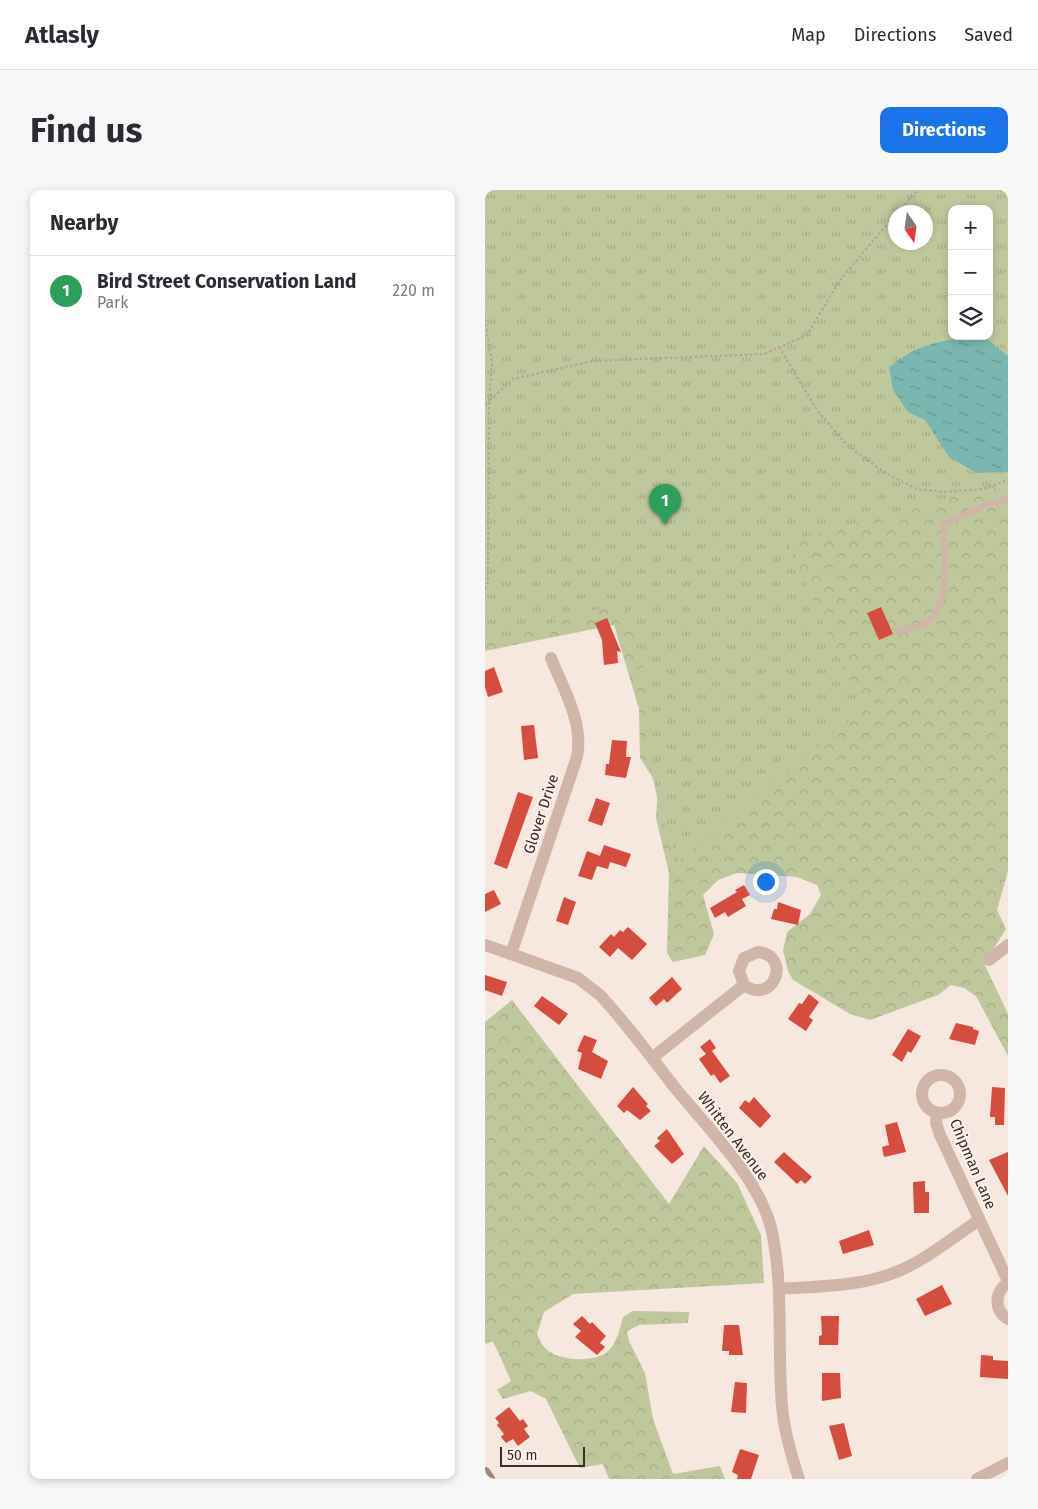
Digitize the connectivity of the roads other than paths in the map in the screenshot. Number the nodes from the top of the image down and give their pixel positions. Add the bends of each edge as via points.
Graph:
1 (1008, 499) edge
2 (897, 631) dead end
3 (551, 658) dead end
4 (485, 945) edge
5 (1008, 945) edge
6 (511, 954) junction
7 (989, 960) dead end
8 (744, 984) dead end
9 (652, 1058) junction
10 (937, 1113) dead end
11 (979, 1220) junction
12 (1008, 1282) edge
13 (779, 1289) junction
14 (1008, 1319) edge
15 (1008, 1463) edge
16 (485, 1474) edge
17 (489, 1479) edge
18 (799, 1479) edge
19 (977, 1479) edge

1 - 2 lane via 943,524 945,570 939,609 927,623
3 - 6 street, Glover Drive via 577,727 579,750
4 - 6 street
5 - 7 street
6 - 9 street, Whitten Avenue via 562,971 590,986 609,1004
8 - 9 street
9 - 13 street, Whitten Avenue via 756,1192 772,1229
10 - 11 street, Chipman Lane via 940,1135
11 - 12 street, Chipman Lane
11 - 13 street via 911,1264 887,1275 857,1282
12 - 14 street, Chipman Lane via 1000,1291 997,1302 1001,1313
13 - 18 street, Whitten Avenue via 782,1407 788,1445
15 - 19 street
16 - 17 street

